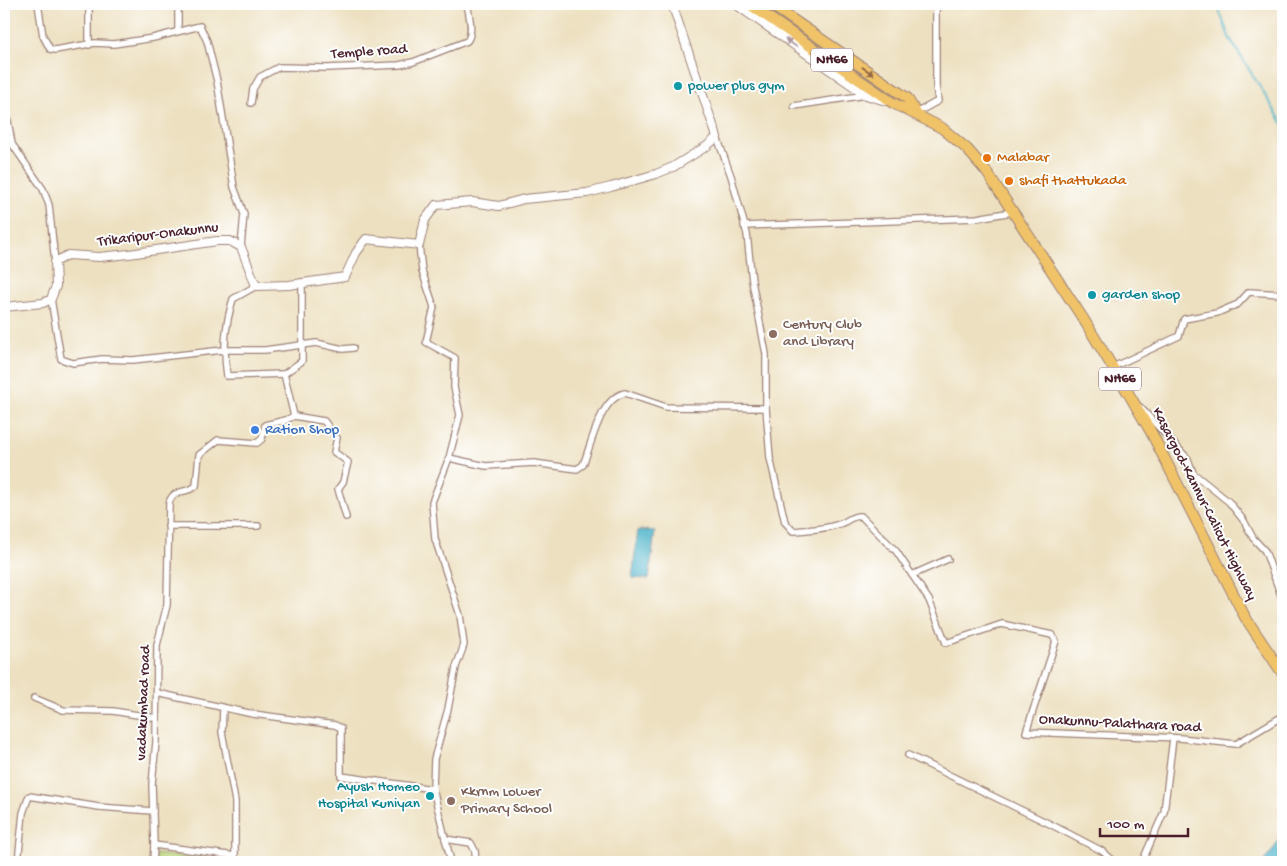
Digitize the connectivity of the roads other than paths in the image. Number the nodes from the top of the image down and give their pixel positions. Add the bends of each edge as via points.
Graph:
1 (38, 4) edge
2 (89, 4) edge
3 (178, 4) edge
4 (467, 4) edge
5 (672, 4) edge
6 (735, 4) edge
7 (749, 4) edge
8 (770, 4) edge
9 (936, 4) edge
10 (178, 30) junction
11 (89, 45) junction
12 (866, 95) junction
13 (4, 98) edge
14 (251, 103) dead end
15 (892, 103) junction
16 (794, 106) dead end
17 (916, 113) junction
18 (718, 136) junction
19 (1012, 212) junction
20 (744, 226) junction
21 (419, 245) junction
22 (241, 246) junction
23 (55, 262) junction
24 (302, 282) junction
25 (256, 286) junction
26 (1283, 294) edge
27 (50, 299) junction
28 (4, 307) edge
29 (301, 344) junction
30 (353, 348) dead end
31 (223, 350) junction
32 (1113, 367) junction
33 (284, 374) junction
34 (1130, 396) junction
35 (766, 408) junction
36 (294, 416) junction
37 (449, 458) junction
38 (346, 517) dead end
39 (168, 526) junction
40 (258, 526) dead end
41 (948, 559) dead end
42 (912, 575) junction
43 (1283, 601) edge
44 (1283, 674) edge
45 (157, 693) junction
46 (34, 698) dead end
47 (223, 709) junction
48 (1283, 716) edge
49 (156, 718) junction
50 (1173, 738) junction
51 (908, 755) dead end
52 (433, 789) junction
53 (153, 811) junction
54 (445, 839) junction
55 (154, 845) junction
56 (235, 859) edge
57 (18, 862) edge
58 (153, 862) edge
59 (451, 862) edge
60 (476, 862) edge
61 (1115, 862) edge
62 (1142, 862) edge

1 - 11 street via 43,36 50,49
2 - 11 street
3 - 10 street
4 - 14 street, Temple road via 471,30 467,41 398,65 279,67 260,78 253,89
5 - 18 street
12 -> 6 street
7 - 15 highway, Kasargod-Kannur-Calicut Highway / NH66
8 -> 17 highway, Kasargod-Kannur-Calicut Highway / NH66 via 907,98
9 - 17 street via 938,101
10 - 11 street via 128,42
10 - 22 street via 200,26 208,41 234,187 244,214
12 - 15 street
12 - 16 street
13 - 23 street via 12,144 42,189 48,204
15 - 17 highway, Kasargod-Kannur-Calicut Highway / NH66
17 - 19 highway, Kasargod-Kannur-Calicut Highway / NH66 via 942,128 967,149 986,171
18 - 20 street
18 - 21 street via 673,167 587,193 524,199 499,206 472,202 436,205 425,220
19 - 20 street via 977,218
19 - 32 highway, Kasargod-Kannur-Calicut Highway / NH66
20 - 35 street via 766,354
21 - 24 street via 366,239 345,277
21 - 37 street via 422,271 434,307 426,342 455,358 454,387 460,415
22 - 23 street, Trikaripur-Onakunnu via 230,241 217,241 99,257 68,255
22 - 25 street
23 - 27 street via 56,286
24 - 25 street
24 - 29 street
25 - 31 street via 233,299
26 - 32 street via 1250,292 1238,304 1224,310 1184,319 1178,336
27 - 28 street via 43,303
27 - 31 street via 62,359 73,363
29 - 30 street
29 - 31 street via 265,350
29 - 33 street via 302,361
31 - 33 street via 227,376
32 - 34 highway, Kasargod-Kannur-Calicut Highway / NH66
33 - 36 street
34 - 43 street via 1188,459 1193,473 1229,502 1244,521 1265,550
34 - 44 highway, Kasargod-Kannur-Calicut Highway / NH66 via 1245,617
35 - 37 street via 666,407 626,393 619,394 608,402 583,465 577,469 534,463 486,466
35 - 42 street, Onakunnu-Palathara road via 770,458 785,522 793,531 815,529 861,516 896,551
36 - 38 street via 324,421 337,438 334,452 348,462 338,489
36 - 39 street, vadakumbad road via 267,423 260,442 218,440 199,455 196,486 171,496
37 - 52 street via 432,502 436,539 460,615 464,645 434,759
39 - 40 street
39 - 45 street, vadakumbad road via 167,605 157,645
41 - 42 street
42 - 50 street, Onakunnu-Palathara road via 929,600 946,644 1002,624 1052,635 1056,641 1026,732
45 - 47 street
45 - 49 street, vadakumbad road
46 - 49 street via 63,710 113,711
47 - 52 street via 335,725 341,728 341,776
47 - 56 street via 222,732 235,801
48 - 50 street, Onakunnu-Palathara road via 1236,744
49 - 53 street, vadakumbad road
50 - 62 street via 1164,812
51 - 61 street via 1052,825 1102,851
52 - 54 street
53 - 55 street, vadakumbad road
53 - 57 street via 28,796
54 - 59 street
54 - 60 street via 471,843
55 - 56 street
55 - 58 street, vadakumbad road

